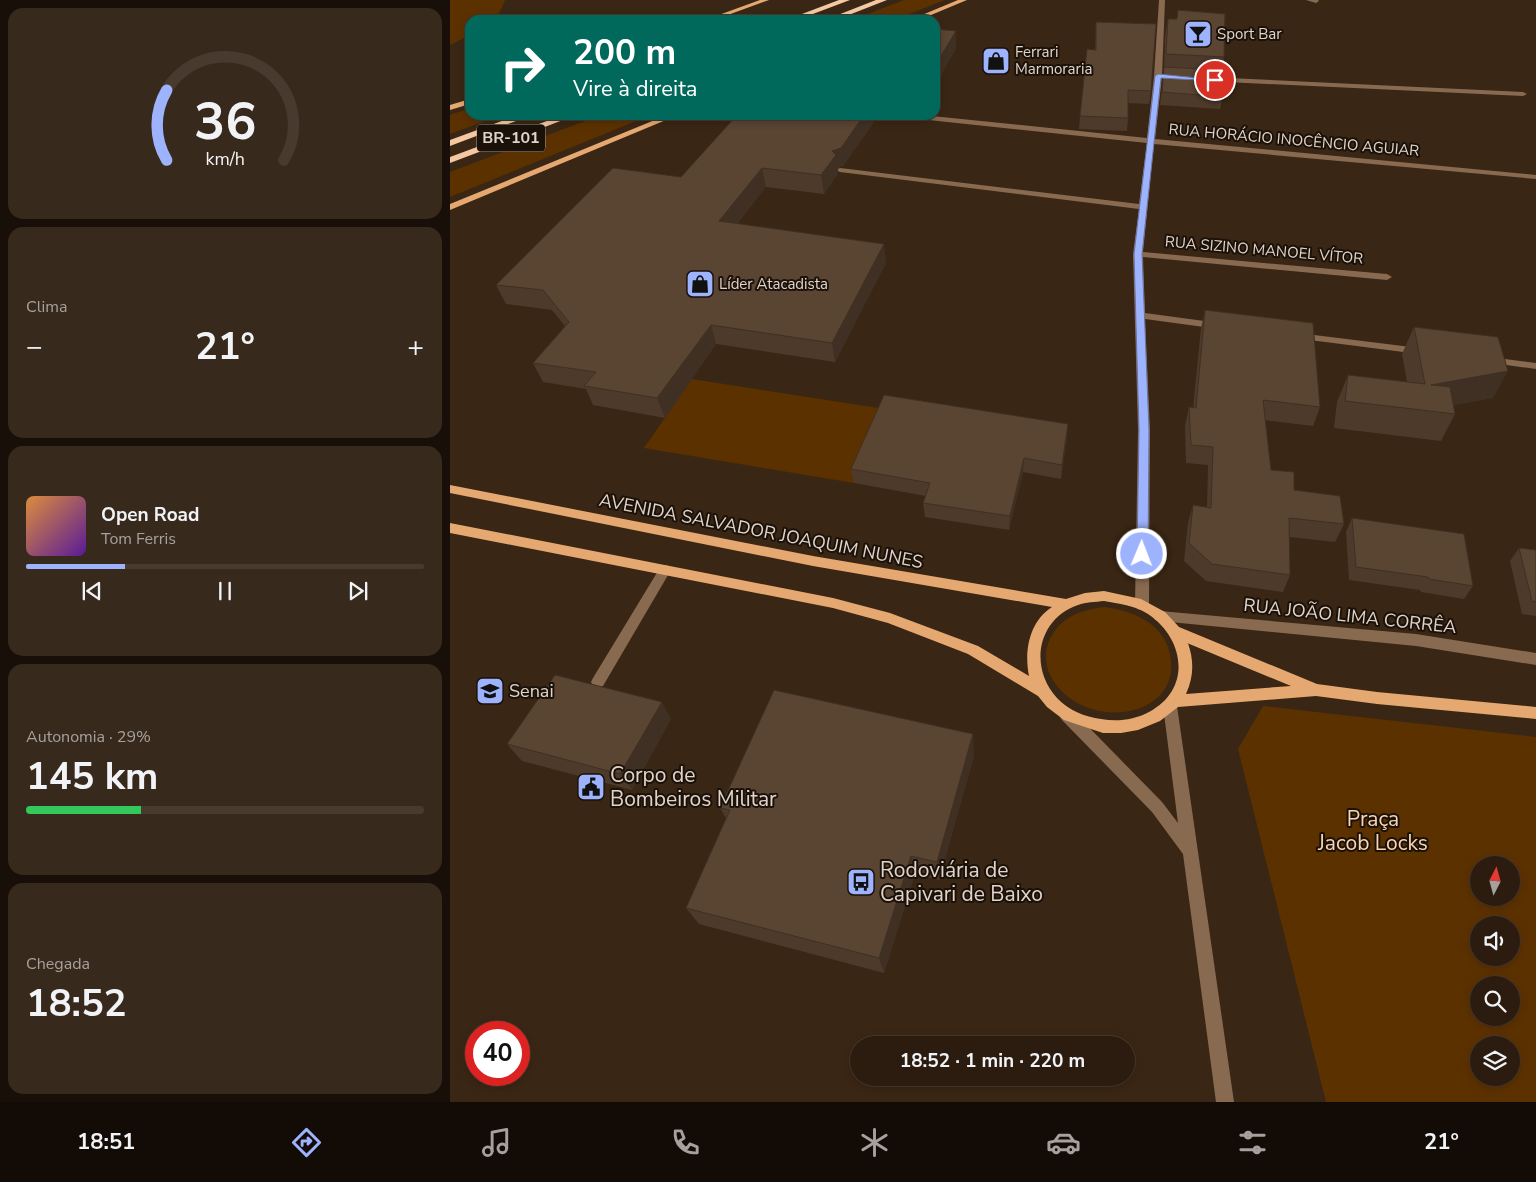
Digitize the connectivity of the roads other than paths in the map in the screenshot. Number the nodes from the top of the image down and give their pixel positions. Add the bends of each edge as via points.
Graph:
1 (766, 0) edge
2 (846, 0) edge
3 (883, 0) edge
4 (964, 0) edge
5 (1162, 0) edge
6 (1308, 0) edge
7 (1316, 1) edge
8 (722, 15) edge
9 (804, 15) edge
10 (842, 15) edge
11 (926, 15) edge
12 (1196, 78) edge
13 (1523, 94) dead end
14 (465, 103) edge
15 (450, 108) edge
16 (940, 119) edge
17 (513, 120) edge
18 (558, 120) edge
19 (662, 120) edge
20 (1150, 141) junction
21 (450, 143) edge
22 (450, 160) edge
23 (840, 170) edge
24 (1536, 177) edge
25 (450, 207) edge
26 (1142, 207) junction
27 (1138, 254) junction
28 (1386, 276) dead end
29 (1140, 316) junction
30 (1229, 327) edge
31 (1289, 335) edge
32 (1427, 352) edge
33 (1477, 359) edge
34 (1536, 366) edge
35 (450, 489) edge
36 (450, 528) edge
37 (665, 570) junction
38 (1067, 604) junction
39 (1142, 605) junction
40 (1160, 616) junction
41 (1174, 631) junction
42 (1536, 659) edge
43 (598, 682) dead end
44 (1316, 690) junction
45 (1042, 691) junction
46 (1172, 704) junction
47 (1536, 713) edge
48 (1066, 714) junction
49 (1192, 853) junction
50 (1225, 1102) edge

1 - 8 main road
2 - 9 highway
3 - 10 highway
4 - 11 main road
5 - 20 street via 1163,76
6 - 7 street
12 - 13 street
14 - 15 main road
16 - 20 street, RUA HORÁCIO INOCÊNCIO AGUIAR
17 - 21 highway, BR-101
18 - 22 highway, BR-101
19 - 25 main road
20 - 24 street, RUA HORÁCIO INOCÊNCIO AGUIAR
20 - 26 street
23 - 26 street
26 - 27 street
27 - 28 street, RUA SIZINO MANOEL VÍTOR
27 - 29 street
29 - 30 street
29 - 39 street via 1144,430
31 - 32 street
33 - 34 street
35 - 38 main road, AVENIDA SALVADOR JOAQUIM NUNES via 814,562
36 - 37 main road
37 - 43 street
37 - 45 main road via 833,603 890,618 973,650
38 - 39 main road via 1104,596
38 - 45 main road via 1049,616 1037,632 1031,651 1033,671
39 - 40 main road
40 - 41 main road
40 - 42 street, RUA JOÃO LIMA CORRÊA via 1416,640
41 - 44 main road
41 - 46 main road via 1183,648 1187,667 1183,685
44 - 46 main road
44 - 47 main road
45 - 48 main road
46 - 48 main road via 1154,718 1133,726 1087,723
46 - 49 street
48 - 49 street via 1157,807
49 - 50 street

